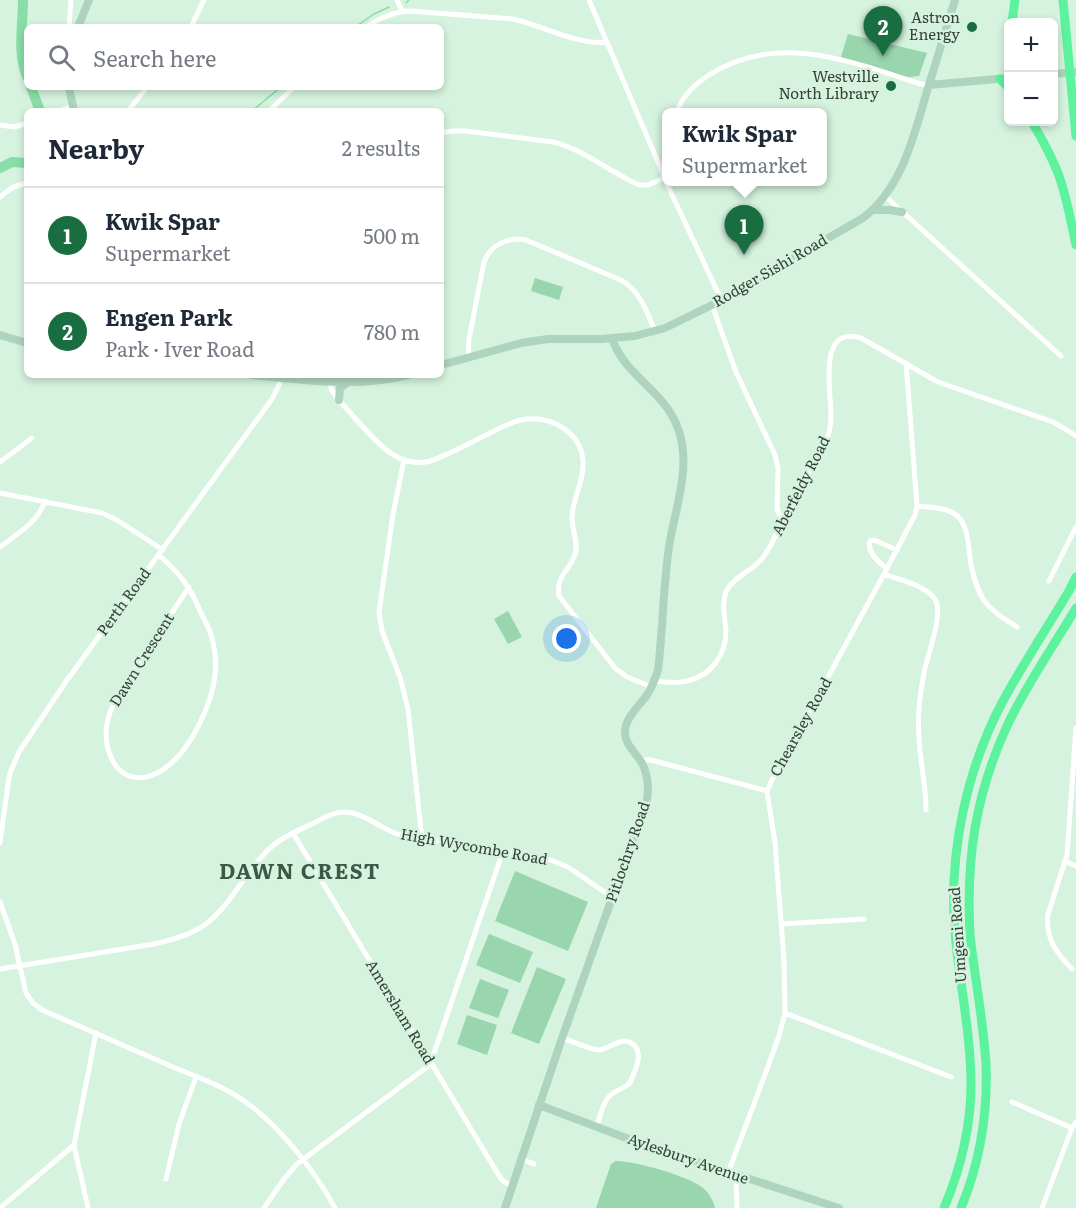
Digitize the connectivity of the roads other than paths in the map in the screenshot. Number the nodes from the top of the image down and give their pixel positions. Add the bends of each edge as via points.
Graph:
1 (71, 0) edge
2 (89, 0) edge
3 (204, 0) edge
4 (397, 0) edge
5 (589, 0) edge
6 (955, 0) edge
7 (1015, 0) edge
8 (1064, 0) edge
9 (402, 11) junction
10 (1013, 18) edge
11 (69, 24) edge
12 (79, 24) edge
13 (193, 24) edge
14 (371, 24) edge
15 (607, 42) junction
16 (1076, 72) edge
17 (1058, 74) edge
18 (1004, 78) edge
19 (929, 85) junction
20 (70, 90) edge
21 (145, 90) edge
22 (291, 90) edge
23 (73, 108) edge
24 (131, 108) edge
25 (272, 108) edge
26 (679, 108) edge
27 (24, 124) edge
28 (0, 125) edge
29 (1035, 126) edge
30 (444, 132) edge
31 (1076, 136) edge
32 (662, 165) edge
33 (662, 181) edge
34 (24, 184) edge
35 (669, 186) edge
36 (885, 196) junction
37 (0, 197) edge
38 (873, 210) junction
39 (902, 212) junction
40 (1076, 245) edge
41 (721, 299) junction
42 (712, 305) junction
43 (655, 331) junction
44 (0, 335) edge
45 (612, 338) junction
46 (24, 342) edge
47 (1061, 356) dead end
48 (468, 358) junction
49 (906, 363) junction
50 (444, 364) edge
51 (280, 378) edge
52 (329, 378) edge
53 (394, 378) edge
54 (351, 382) junction
55 (339, 400) junction
56 (1076, 436) edge
57 (32, 438) dead end
58 (404, 460) junction
59 (0, 462) edge
60 (0, 493) edge
61 (45, 501) junction
62 (916, 506) junction
63 (784, 518) junction
64 (1076, 527) edge
65 (0, 547) edge
66 (897, 550) junction
67 (161, 552) junction
68 (886, 572) junction
69 (1076, 577) edge
70 (1049, 581) dead end
71 (189, 587) junction
72 (1076, 608) edge
73 (1017, 627) dead end
74 (653, 684) junction
75 (1076, 728) edge
76 (640, 760) junction
77 (767, 791) junction
78 (926, 810) dead end
79 (293, 833) junction
80 (422, 839) junction
81 (0, 843) edge
82 (503, 851) junction
83 (1065, 861) junction
84 (1076, 866) edge
85 (614, 896) junction
86 (0, 902) edge
87 (864, 919) dead end
88 (781, 924) junction
89 (20, 965) junction
90 (0, 969) edge
91 (1072, 969) dead end
92 (785, 1013) junction
93 (96, 1033) junction
94 (562, 1038) junction
95 (430, 1062) junction
96 (196, 1077) junction
97 (951, 1077) dead end
98 (1012, 1102) dead end
99 (539, 1105) junction
100 (1076, 1122) edge
101 (597, 1126) junction
102 (1072, 1128) junction
103 (74, 1144) junction
104 (521, 1159) junction
105 (302, 1160) junction
106 (534, 1164) dead end
107 (732, 1174) junction
108 (166, 1179) dead end
109 (512, 1187) junction
110 (0, 1208) edge
111 (88, 1208) edge
112 (264, 1208) edge
113 (336, 1208) edge
114 (505, 1208) edge
115 (737, 1208) edge
116 (839, 1208) edge
117 (944, 1208) edge
118 (961, 1208) edge
119 (1042, 1208) edge

1 - 11 street
2 - 12 street
3 - 13 street
4 - 9 street
5 - 15 street
6 - 19 street, Rodger Sishi Road
7 - 10 highway
8 - 31 highway
9 - 14 street
9 - 15 street via 513,19 588,42
15 - 32 street
16 - 17 street
18 - 19 street
19 - 26 street via 821,55 783,52 740,59 718,69 693,87
19 - 36 street, Rodger Sishi Road via 909,151
20 - 23 street
21 - 24 street
22 - 25 street
27 - 28 street
29 - 40 highway via 1060,177
30 - 33 street via 466,131 553,142 576,150 639,185
34 - 37 street
35 - 41 street
36 - 38 street, Rodger Sishi Road
36 - 39 street
38 - 39 street
38 - 41 street, Rodger Sishi Road
39 - 47 street
41 - 42 street, Rodger Sishi Road
42 - 43 street, Rodger Sishi Road
42 - 63 street via 736,372 775,455 777,508
43 - 45 street, Rodger Sishi Road
43 - 48 street via 630,285 516,238 494,247 486,256
44 - 46 street
45 - 48 street, Rodger Sishi Road via 548,339
45 - 74 street, Pitlochry Road via 621,358 674,418 683,451 669,547 659,663
48 - 50 street, Rodger Sishi Road
49 - 56 street, Aberfeldy Road via 938,382 1053,422
49 - 62 street, Chearsley Road
49 - 63 street, Aberfeldy Road via 861,338 847,336 836,342 830,360 831,415 827,439
51 - 67 street, Perth Road via 272,399
52 - 54 street
52 - 55 street
53 - 54 street
54 - 55 street via 340,388
55 - 58 street via 381,447
57 - 59 street
58 - 74 street, Aberfeldy Road via 434,460 522,420 546,421 568,430 581,450 583,469 572,517 576,553 559,582 559,596 615,668
58 - 80 street via 379,612 408,709
60 - 61 street, Dawn Crescent
61 - 65 street via 36,518
61 - 67 street, Dawn Crescent via 110,516
62 - 66 street, Chearsley Road via 913,521
62 - 73 street via 948,511 958,517 966,531 982,597 994,612
63 - 74 street, Aberfeldy Road via 759,563 727,590 725,641 714,665 687,681
64 - 70 street
66 - 68 street, Chearsley Road
66 - 68 street via 870,541 869,548
67 - 71 street, Dawn Crescent
67 - 81 street, Perth Road via 19,752 10,773
68 - 77 street, Chearsley Road
68 - 78 street via 926,590 937,605 918,718
69 - 117 highway, Umgeni Road via 995,717 962,818 953,906 969,1045 971,1100 962,1161
71 - 71 street, Dawn Crescent via 213,641 216,664 212,691 204,716 177,758 155,774 133,777 113,762 106,746 107,720 128,679
72 - 118 highway, Umgeni Road via 1008,725 986,781 976,821 969,870 969,935 986,1062 985,1105 976,1161
74 - 76 street, Pitlochry Road via 625,730 627,741
75 - 83 street
76 - 77 street
76 - 85 street, Pitlochry Road via 647,780 647,800
77 - 88 street, Chearsley Road
79 - 80 street, High Wycombe Road via 330,815 347,812 389,831
79 - 89 street, High Wycombe Road via 268,850 218,913 196,930 154,944
79 - 95 street, Amersham Road
80 - 82 street, High Wycombe Road
82 - 85 street, High Wycombe Road via 562,864
82 - 95 street
83 - 84 street
83 - 91 street via 1047,929 1053,946
85 - 94 street, Pitlochry Road
86 - 89 street
87 - 88 street
88 - 92 street, Chearsley Road
89 - 90 street
89 - 93 street via 24,988 32,1002
92 - 97 street
92 - 107 street, Chearsley Road
93 - 96 street
93 - 103 street
94 - 99 street, Pitlochry Road
94 - 101 street via 597,1050 625,1041 637,1048 639,1060 630,1083 609,1096
95 - 105 street
95 - 109 street, Amersham Road via 501,1179
96 - 105 street via 249,1104 275,1127
96 - 108 street via 179,1124
98 - 102 street
99 - 101 street, Aylesbury Avenue
99 - 104 street, Pitlochry Road
100 - 102 street
101 - 107 street, Aylesbury Avenue
102 - 119 street
103 - 110 street
103 - 111 street
104 - 106 street
104 - 109 street, Pitlochry Road
105 - 112 street
105 - 113 street
107 - 115 street, Chearsley Road
107 - 116 street, Aylesbury Avenue
109 - 114 street, Pitlochry Road

